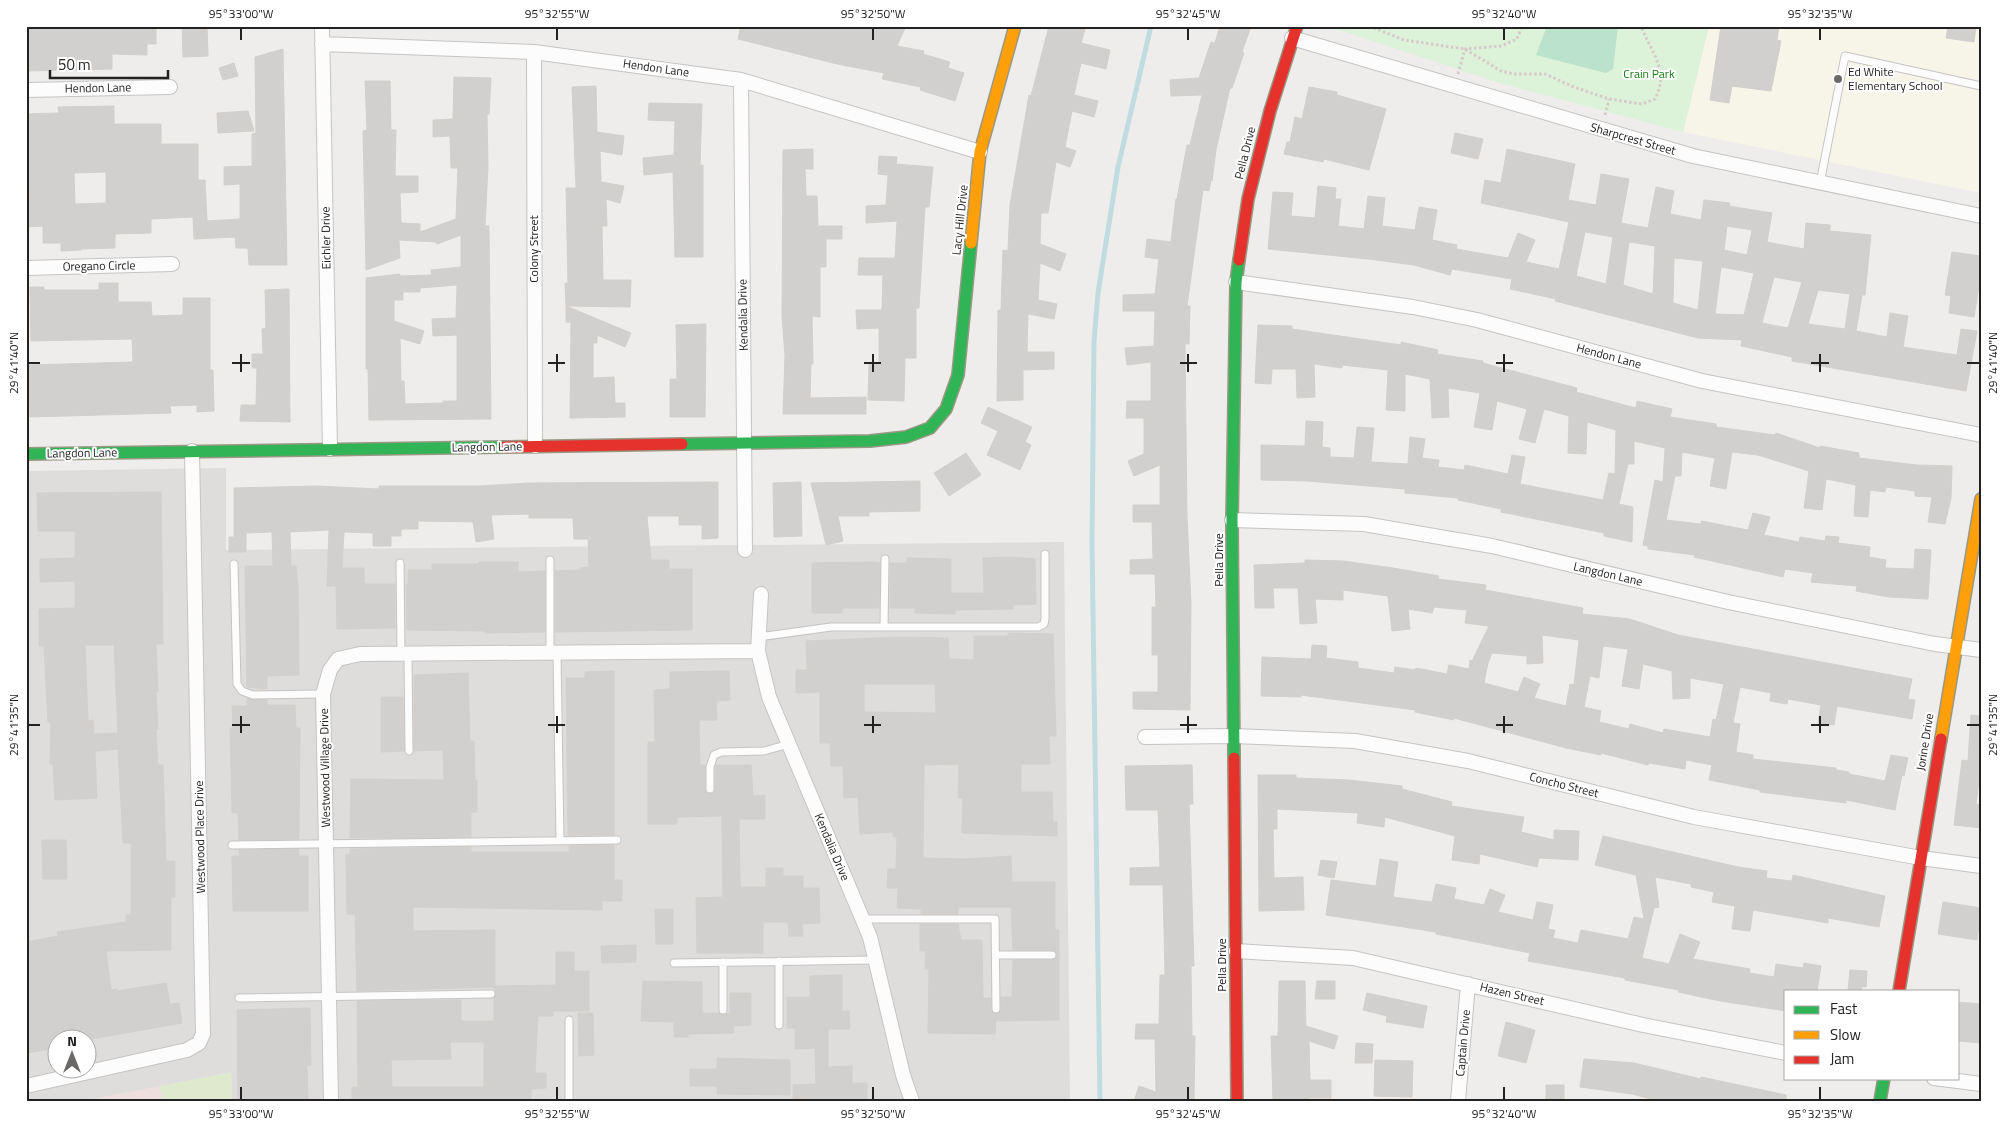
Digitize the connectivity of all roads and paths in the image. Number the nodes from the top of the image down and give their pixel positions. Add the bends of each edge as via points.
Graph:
1 (322, 26) edge
2 (1015, 26) edge
3 (1369, 26) edge
4 (1522, 26) edge
5 (1641, 26) edge
6 (1295, 32) edge
7 (322, 44) junction
8 (1465, 48) junction
9 (534, 52) junction
10 (741, 80) junction
11 (1454, 86) junction
12 (1981, 86) edge
13 (170, 87) dead end
14 (26, 90) edge
15 (980, 152) junction
16 (1820, 183) junction
17 (1981, 216) edge
18 (172, 264) dead end
19 (26, 268) edge
20 (1236, 282) junction
21 (941, 418) joint
22 (1981, 435) edge
23 (744, 443) junction
24 (535, 446) junction
25 (330, 449) junction
26 (192, 452) junction
27 (26, 454) edge
28 (1981, 499) edge
29 (1232, 520) junction
30 (746, 550) dead end
31 (1045, 554) dead end
32 (885, 559) dead end
33 (550, 560) dead end
34 (234, 564) dead end
35 (400, 564) dead end
36 (761, 594) dead end
37 (884, 627) junction
38 (759, 644) junction
39 (1955, 646) junction
40 (1981, 650) edge
41 (404, 654) junction
42 (554, 654) junction
43 (323, 694) junction
44 (1234, 736) junction
45 (1145, 737) dead end
46 (789, 744) junction
47 (409, 751) dead end
48 (710, 789) dead end
49 (560, 840) junction
50 (617, 840) dead end
51 (326, 844) junction
52 (232, 845) dead end
53 (1921, 858) junction
54 (1981, 866) edge
55 (862, 919) junction
56 (1236, 951) junction
57 (996, 955) junction
58 (1052, 955) dead end
59 (875, 960) junction
60 (779, 961) junction
61 (723, 962) junction
62 (674, 963) dead end
63 (1468, 984) junction
64 (1899, 990) edge
65 (490, 994) dead end
66 (329, 997) junction
67 (238, 998) dead end
68 (996, 1009) dead end
69 (723, 1010) dead end
70 (569, 1020) dead end
71 (779, 1024) dead end
72 (1784, 1053) edge
73 (1884, 1080) edge
74 (1950, 1080) edge
75 (1981, 1084) edge
76 (26, 1086) edge
77 (331, 1101) edge
78 (569, 1101) edge
79 (912, 1101) edge
80 (1237, 1101) edge
81 (1458, 1101) edge
82 (1880, 1101) edge

1 - 7 street, Eichler Drive
2 - 15 street, Lacy Hill Drive
3 - 8 path via 1404,40
4 - 8 path via 1517,39 1506,44
5 - 8 path via 1662,76 1655,99 1642,104 1609,99 1545,74 1501,71
6 - 11 street, Sharpcrest Street
6 - 20 street, Pella Drive via 1270,111 1248,199
7 - 9 street, Hendon Lane
7 - 25 street, Eichler Drive
8 - 11 path
9 - 10 street, Hendon Lane
9 - 24 street, Colony Street
10 - 15 street, Hendon Lane
10 - 23 street, Kendalia Drive
11 - 16 street, Sharpcrest Street via 1693,156
12 - 16 lane via 1846,56
13 - 14 street, Hendon Lane
15 - 21 street, Lacy Hill Drive via 958,375 950,403
16 - 17 street, Sharpcrest Street
18 - 19 street, Oregano Circle
20 - 22 street, Hendon Lane via 1413,307 1477,320 1702,381
20 - 29 street, Pella Drive
21 - 23 street, Langdon Lane via 916,435 896,440
23 - 24 street, Langdon Lane
23 - 30 street, Kendalia Drive
24 - 25 street, Langdon Lane
25 - 26 street, Langdon Lane
26 - 27 street, Langdon Lane
26 - 76 street, Westwood Place Drive via 203,1034 199,1043 187,1050
28 - 39 street, Jorine Drive
29 - 39 street, Langdon Lane via 1364,524 1492,546 1728,602
29 - 44 street, Pella Drive
31 - 37 lane via 1044,624 1038,627
32 - 37 lane
33 - 42 lane
34 - 43 lane via 237,684 242,691 253,695
35 - 41 lane
36 - 38 street, Kendalia Drive
37 - 38 lane via 831,627
38 - 42 street, Westwood Village Drive
38 - 46 street, Kendalia Drive via 769,697
39 - 40 street, Langdon Lane
39 - 53 street, Jorine Drive
41 - 42 street, Westwood Village Drive
41 - 43 street, Westwood Village Drive via 360,654 338,658 330,670
41 - 47 lane
42 - 49 lane
43 - 51 street, Westwood Village Drive
44 - 45 street, Concho Street
44 - 53 street, Concho Street via 1355,741 1468,761 1694,817
44 - 56 street, Pella Drive
46 - 48 lane via 764,751 714,755 710,767
46 - 55 street, Kendalia Drive
49 - 50 lane
49 - 51 lane
51 - 52 lane
51 - 66 street, Westwood Village Drive
53 - 54 street, Concho Street
53 - 64 street, Jorine Drive
55 - 57 lane via 995,919
55 - 59 street, Kendalia Drive
56 - 63 street, Hazen Street via 1353,958
56 - 80 street, Pella Drive
57 - 58 lane
57 - 68 lane
59 - 60 lane
59 - 79 street, Kendalia Drive
60 - 61 lane
60 - 71 lane
61 - 62 lane
61 - 69 lane
63 - 72 street, Hazen Street via 1643,1025
63 - 81 street, Captain Drive
65 - 66 lane
66 - 67 lane
66 - 77 street, Westwood Village Drive
70 - 78 lane
73 - 82 street
74 - 75 street

